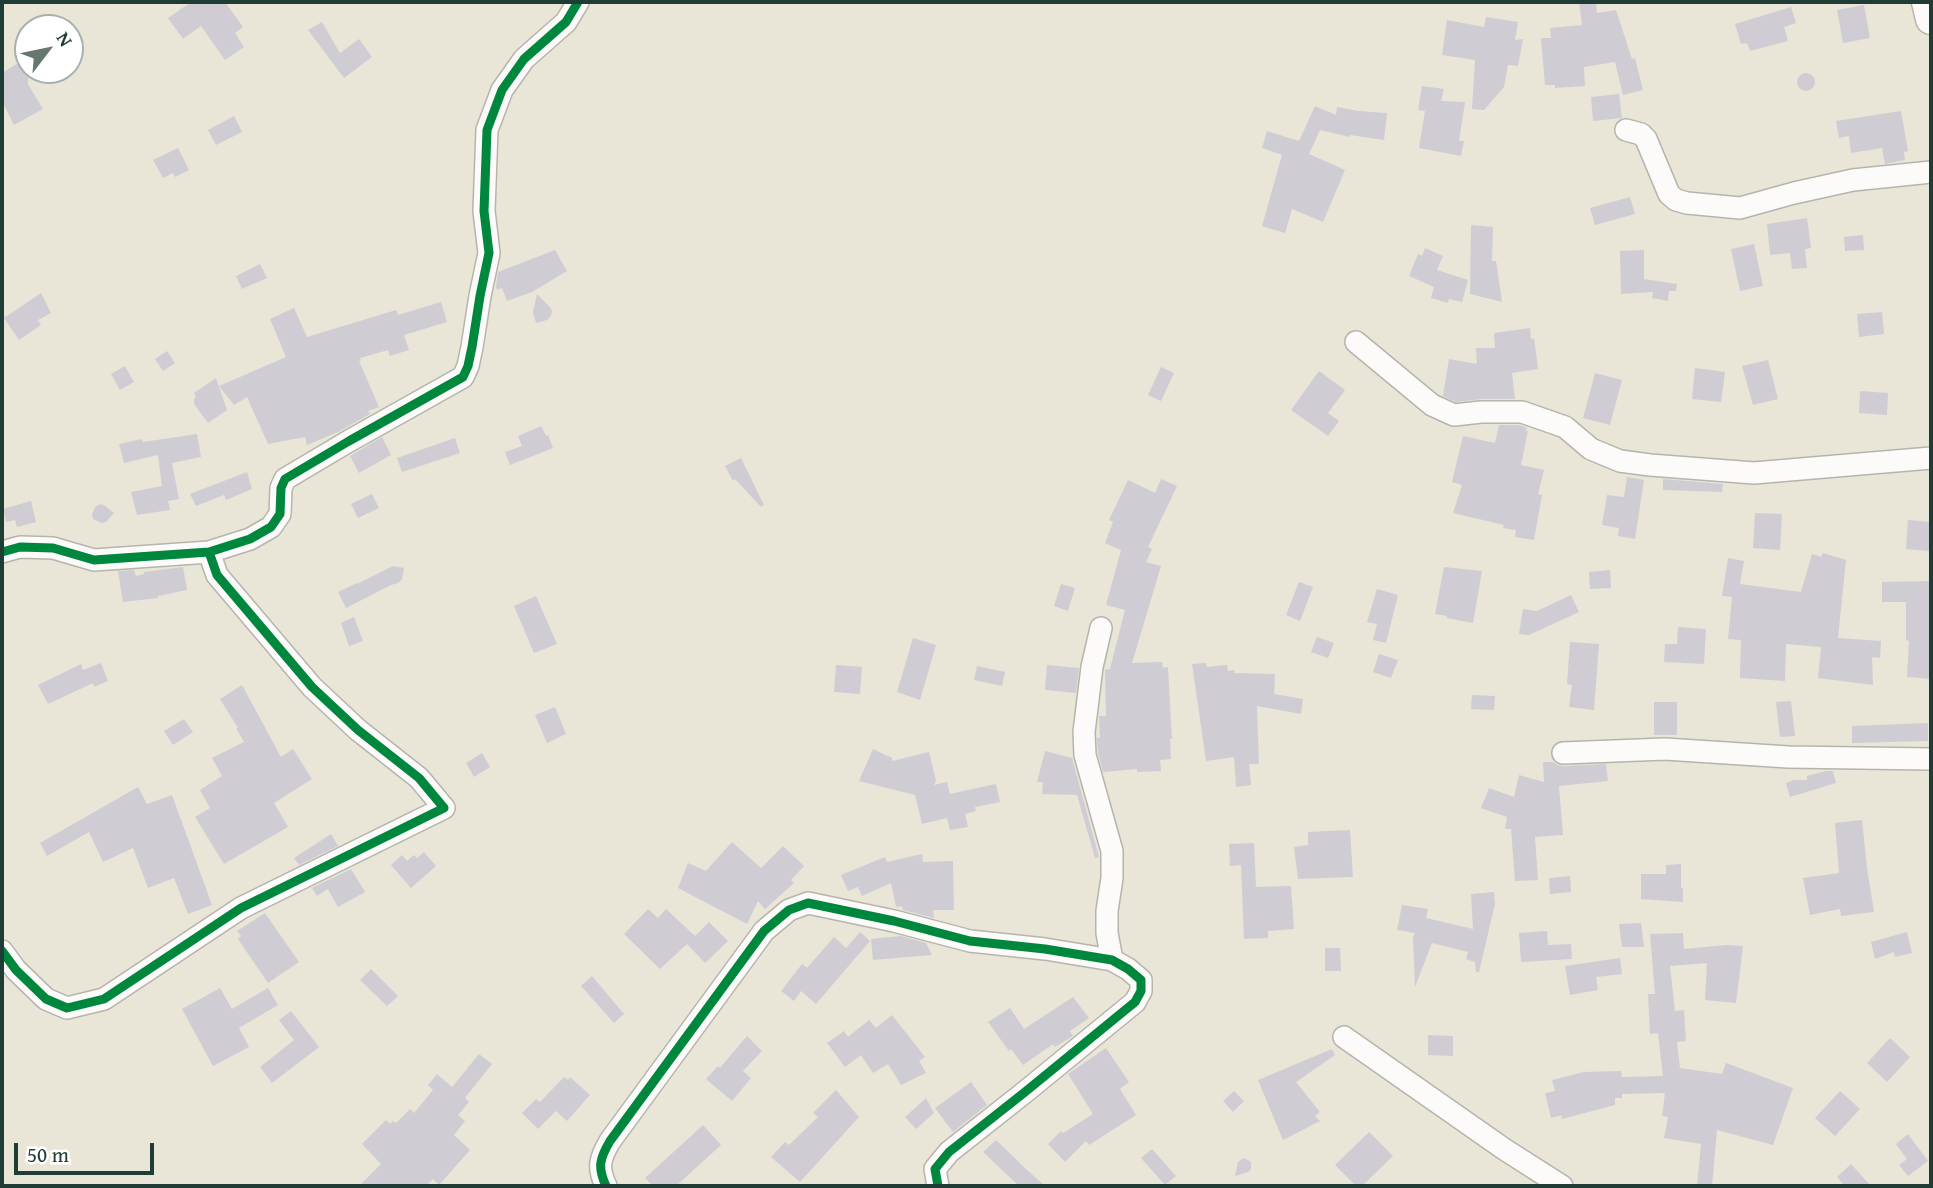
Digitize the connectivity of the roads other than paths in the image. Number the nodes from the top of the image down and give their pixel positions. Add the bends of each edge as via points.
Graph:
1 (578, 2) edge
2 (1927, 2) edge
3 (1931, 19) edge
4 (1626, 130) dead end
5 (1931, 172) edge
6 (1356, 342) dead end
7 (1931, 458) edge
8 (2, 552) edge
9 (209, 552) junction
10 (1101, 628) dead end
11 (1563, 753) dead end
12 (1931, 759) edge
13 (2, 951) edge
14 (1112, 960) junction
15 (1344, 1037) dead end
16 (606, 1186) edge
17 (938, 1186) edge
18 (1562, 1186) edge

1 - 9 street via 566,22 524,59 502,90 487,130 484,211 489,254 463,377 285,480 280,514 271,527
2 - 3 main road
4 - 5 street via 1646,139 1669,194 1686,203 1740,208 1853,180
6 - 7 street via 1432,405 1454,415 1522,412 1565,426 1591,449 1620,461 1754,473
8 - 9 street via 20,547 53,548 94,560
9 - 13 street via 217,575 312,687 419,778 444,808 241,908 104,999 67,1008 47,999
10 - 14 street via 1084,732 1085,755 1112,851 1107,922
11 - 12 street via 1665,749
14 - 16 street via 970,941 808,903 789,910 764,931 610,1141 601,1156
14 - 17 street via 1141,980 1135,1002 949,1152 935,1169
15 - 18 street

